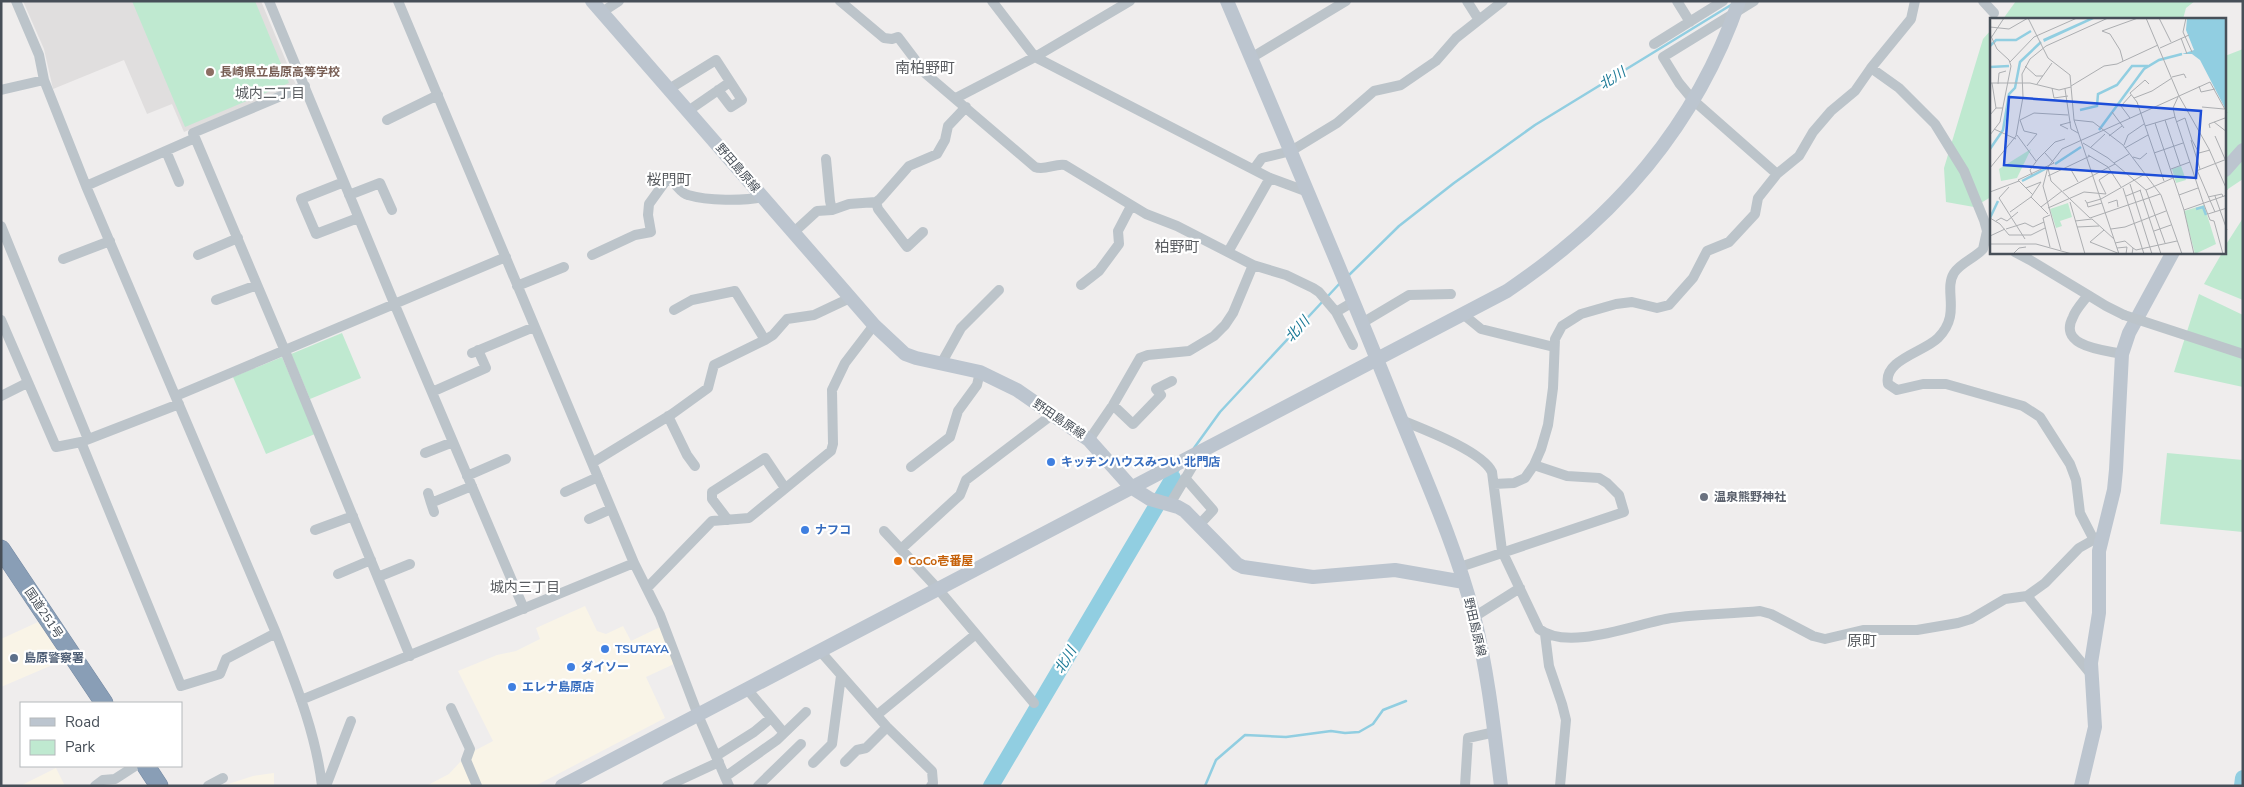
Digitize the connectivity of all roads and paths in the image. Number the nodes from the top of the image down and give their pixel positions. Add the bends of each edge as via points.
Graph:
1 (16, 1) edge
2 (269, 1) edge
3 (398, 1) edge
4 (619, 1) edge
5 (1130, 1) edge
6 (1226, 1) edge
7 (1346, 1) edge
8 (1467, 1) edge
9 (1503, 1) edge
10 (1676, 1) edge
11 (1723, 1) edge
12 (1754, 1) edge
13 (1915, 1) edge
14 (1984, 1) edge
15 (996, 2) edge
16 (847, 3) edge
17 (598, 5) edge
18 (1736, 8) edge
19 (1994, 13) dead end
20 (1479, 20) junction
21 (1690, 22) junction
22 (1654, 44) dead end
23 (1035, 57) junction
24 (1251, 58) junction
25 (1871, 68) junction
26 (44, 80) junction
27 (730, 82) junction
28 (305, 86) junction
29 (669, 89) junction
30 (1, 90) edge
31 (718, 90) junction
32 (438, 95) junction
33 (956, 98) junction
34 (1693, 100) junction
35 (966, 107) junction
36 (688, 111) junction
37 (387, 120) dead end
38 (195, 138) junction
39 (2243, 150) edge
40 (166, 151) junction
41 (1291, 151) junction
42 (826, 159) dead end
43 (1254, 169) junction
44 (2226, 169) edge
45 (1777, 174) junction
46 (1270, 178) junction
47 (179, 182) dead end
48 (344, 182) junction
49 (86, 186) junction
50 (1308, 192) junction
51 (349, 195) junction
52 (763, 197) junction
53 (876, 202) junction
54 (1131, 206) junction
55 (392, 210) dead end
56 (832, 210) junction
57 (358, 218) junction
58 (1, 226) edge
59 (794, 232) junction
60 (923, 232) dead end
61 (238, 238) junction
62 (110, 241) junction
63 (1989, 243) edge
64 (1228, 252) junction
65 (2019, 254) edge
66 (2172, 254) edge
67 (198, 255) dead end
68 (592, 255) dead end
69 (506, 257) junction
70 (63, 259) dead end
71 (1253, 266) junction
72 (564, 267) dead end
73 (257, 285) junction
74 (1081, 285) dead end
75 (517, 286) junction
76 (1000, 290) dead end
77 (1451, 294) dead end
78 (2088, 294) junction
79 (1351, 297) junction
80 (850, 298) junction
81 (216, 300) dead end
82 (394, 303) junction
83 (1334, 309) junction
84 (674, 310) dead end
85 (1464, 315) junction
86 (1, 320) edge
87 (1362, 323) junction
88 (874, 325) junction
89 (534, 327) junction
90 (765, 340) junction
91 (1353, 345) dead end
92 (1554, 347) junction
93 (285, 351) junction
94 (2122, 354) junction
95 (2243, 354) edge
96 (1377, 359) junction
97 (941, 364) junction
98 (980, 372) junction
99 (1172, 381) dead end
100 (27, 383) junction
101 (432, 392) junction
102 (1, 396) edge
103 (178, 400) junction
104 (1113, 405) junction
105 (1053, 414) junction
106 (668, 416) junction
107 (1401, 420) junction
108 (1089, 440) junction
109 (84, 441) junction
110 (453, 442) junction
111 (1202, 450) junction
112 (425, 453) dead end
113 (506, 459) dead end
114 (592, 462) junction
115 (1534, 465) junction
116 (695, 466) dead end
117 (911, 466) dead end
118 (467, 476) junction
119 (598, 477) junction
120 (1185, 478) junction
121 (1494, 484) junction
122 (472, 486) junction
123 (1131, 487) junction
124 (785, 488) junction
125 (565, 492) dead end
126 (431, 503) dead end
127 (1164, 503) junction
128 (612, 509) junction
129 (353, 516) junction
130 (589, 519) dead end
131 (728, 520) junction
132 (1199, 525) junction
133 (315, 530) dead end
134 (884, 531) dead end
135 (2098, 537) junction
136 (1, 549) edge
137 (901, 549) junction
138 (1502, 551) junction
139 (371, 560) junction
140 (634, 563) junction
141 (410, 564) dead end
142 (1460, 567) junction
143 (338, 574) dead end
144 (378, 577) junction
145 (1464, 582) junction
146 (647, 588) junction
147 (1520, 588) junction
148 (938, 589) junction
149 (2027, 596) junction
150 (524, 609) junction
151 (1474, 618) junction
152 (276, 633) junction
153 (976, 634) junction
154 (1545, 634) junction
155 (820, 651) junction
156 (410, 656) junction
157 (2090, 673) junction
158 (841, 676) junction
159 (747, 689) junction
160 (301, 700) junction
161 (103, 702) edge
162 (1034, 703) dead end
163 (451, 708) dead end
164 (806, 712) dead end
165 (698, 715) junction
166 (877, 715) junction
167 (771, 718) junction
168 (350, 721) dead end
169 (888, 727) junction
170 (1495, 732) junction
171 (784, 733) junction
172 (801, 744) dead end
173 (718, 759) junction
174 (845, 762) dead end
175 (814, 763) dead end
176 (133, 767) edge
177 (147, 767) edge
178 (223, 778) dead end
179 (727, 781) edge
180 (95, 786) edge
181 (159, 786) edge
182 (208, 786) edge
183 (322, 786) edge
184 (326, 786) edge
185 (477, 786) edge
186 (562, 786) edge
187 (667, 786) edge
188 (758, 786) edge
189 (931, 786) edge
190 (1466, 786) edge
191 (1501, 786) edge
192 (1560, 786) edge
193 (2081, 786) edge

1 - 26 street via 39,55
2 - 28 street
3 - 32 street
4 - 17 street
5 - 23 street
6 - 24 street
7 - 24 street
8 - 20 street
9 - 20 street
10 - 21 street
11 - 21 street
12 - 18 street
13 - 25 street via 1910,19
14 - 19 street
15 - 23 street
16 - 33 street via 884,38 898,37 926,74
17 - 29 street, 野田島原線
18 - 34 street via 1712,66
18 - 34 street via 1663,57
20 - 41 street via 1429,66 1401,85 1374,91 1338,123
21 - 22 street
23 - 33 street
23 - 43 street
24 - 41 street
25 - 45 street via 1855,91 1813,132 1799,156
25 - 63 street via 1899,88 1935,124 1964,171 1984,220
26 - 30 street
26 - 49 street
27 - 29 street via 716,60
27 - 31 street
27 - 31 street via 742,100 730,107
28 - 38 street via 193,133
28 - 48 street
29 - 36 street, 野田島原線
31 - 36 street
32 - 37 street
32 - 69 street
33 - 35 street
34 - 45 street
34 - 85 street via 1635,181 1586,232 1507,291
35 - 53 street via 948,126 937,154 909,166
35 - 54 street via 1035,167 1065,165
36 - 52 street, 野田島原線
38 - 40 street
38 - 61 street
39 - 44 street
40 - 47 street
40 - 49 street
41 - 43 street via 1262,158
41 - 50 street
42 - 56 street
43 - 46 street
45 - 92 street via 1758,198 1755,214 1729,242 1707,251 1693,278 1669,305 1657,308 1624,302 1581,314 1562,326
46 - 50 street
46 - 64 street
48 - 51 street
48 - 57 street via 301,199 316,234
49 - 62 street
50 - 79 street
51 - 55 street via 380,183
51 - 57 street
52 - 59 street, 野田島原線
52 - 68 street via 743,201 688,195 667,179 649,204 651,232 635,235
53 - 56 street via 849,204
53 - 60 street via 907,247
54 - 64 street
54 - 74 street via 1118,230 1119,244 1099,271
56 - 59 street via 813,213
57 - 82 street
58 - 109 street
59 - 80 street, 野田島原線
61 - 67 street
61 - 73 street
62 - 70 street
62 - 103 street
63 - 135 street via 1954,272 1951,280 1952,311 1944,331 1928,346 1892,366 1888,372 1888,384 1897,390 1923,384 1946,384 2023,406 2035,413 2074,472 2078,504
64 - 71 street
65 - 78 street
66 - 94 street via 2129,333
69 - 75 street
69 - 82 street
71 - 83 street via 1286,275 1313,288
71 - 104 street via 1226,325 1194,349 1140,358
72 - 75 street
73 - 81 street
73 - 93 street
75 - 89 street
76 - 97 street via 962,328
77 - 87 street via 1409,295
78 - 94 street via 2072,318 2070,325 2074,338 2086,346
78 - 95 street, bridge via 2124,315
79 - 83 street
79 - 87 street
80 - 88 street, 野田島原線
80 - 90 street via 814,315 788,319
82 - 93 street
82 - 101 street
83 - 91 street
84 - 90 street via 692,300 735,291
85 - 92 street via 1481,329
85 - 96 street
86 - 100 street
87 - 96 street
88 - 97 street, 野田島原線 via 904,354
88 - 124 street via 845,363 832,390 831,452
89 - 101 street via 475,351 486,368
89 - 114 street
90 - 106 street via 714,365 708,388
92 - 115 street via 1548,425
93 - 103 street
93 - 129 street
94 - 135 street via 2116,470 2110,509
96 - 107 street
96 - 111 street
97 - 98 street, 野田島原線
98 - 105 street, 野田島原線 via 1017,390
98 - 117 street via 977,385 958,411 950,437
99 - 104 street via 1156,389 1161,395 1133,424
100 - 102 street
100 - 109 street via 56,447
101 - 110 street
103 - 109 street
103 - 152 street
104 - 108 street
105 - 108 street, 野田島原線
105 - 137 street via 966,480 960,495
106 - 114 street
106 - 116 street
107 - 121 street via 1476,455 1490,466
107 - 142 street
108 - 123 street, 野田島原線
109 - 152 street via 181,686 220,674 226,659
110 - 112 street
110 - 118 street
111 - 120 street
111 - 123 street
113 - 118 street
114 - 119 street
115 - 121 street via 1520,481
115 - 138 street via 1567,476 1599,478 1619,495 1624,512
118 - 122 street
119 - 125 street
119 - 128 street
120 - 127 street via 1182,488
120 - 132 street via 1213,510
121 - 138 street
122 - 126 street
122 - 150 street
123 - 127 street, 野田島原線
123 - 148 street
124 - 131 street via 749,518
124 - 131 street via 765,458 712,492 712,499
127 - 132 street, 野田島原線 via 1185,511
128 - 130 street
128 - 140 street
129 - 133 street
129 - 139 street
131 - 146 street via 712,520
132 - 145 street, 野田島原線 via 1237,564 1250,570 1322,578 1395,570
134 - 137 street
135 - 149 street via 2079,548 2045,583
135 - 157 street via 2099,613
136 - 161 highway, 国道251号
137 - 148 street
138 - 142 street
138 - 147 street
139 - 143 street
139 - 144 street
140 - 146 street
140 - 150 street
141 - 144 street
142 - 145 street
144 - 156 street
145 - 151 street, 野田島原線
146 - 165 street
147 - 151 street
147 - 154 street via 1539,629
148 - 153 street
148 - 155 street
149 - 154 street via 2005,599 1958,623 1917,630 1863,630 1825,639 1760,612 1670,618 1611,634
149 - 157 street
150 - 156 street
151 - 170 street, 野田島原線
152 - 160 street
153 - 162 street
153 - 166 street
154 - 192 street via 1548,666 1566,720
155 - 158 street
155 - 159 street
156 - 160 street
157 - 193 street via 2094,727
158 - 166 street
158 - 175 street via 832,744
159 - 165 street
159 - 167 street
160 - 183 street via 318,758
163 - 185 street via 470,749 466,760
164 - 171 street
165 - 173 street
165 - 186 street
166 - 169 street
167 - 171 street
167 - 173 street
168 - 184 street
169 - 174 street
169 - 189 street via 932,771
170 - 190 street via 1468,738
170 - 191 street, 野田島原線
171 - 179 street
172 - 188 street
173 - 179 street
173 - 187 street
176 - 180 street via 115,779 103,780
177 - 181 highway
178 - 182 street

